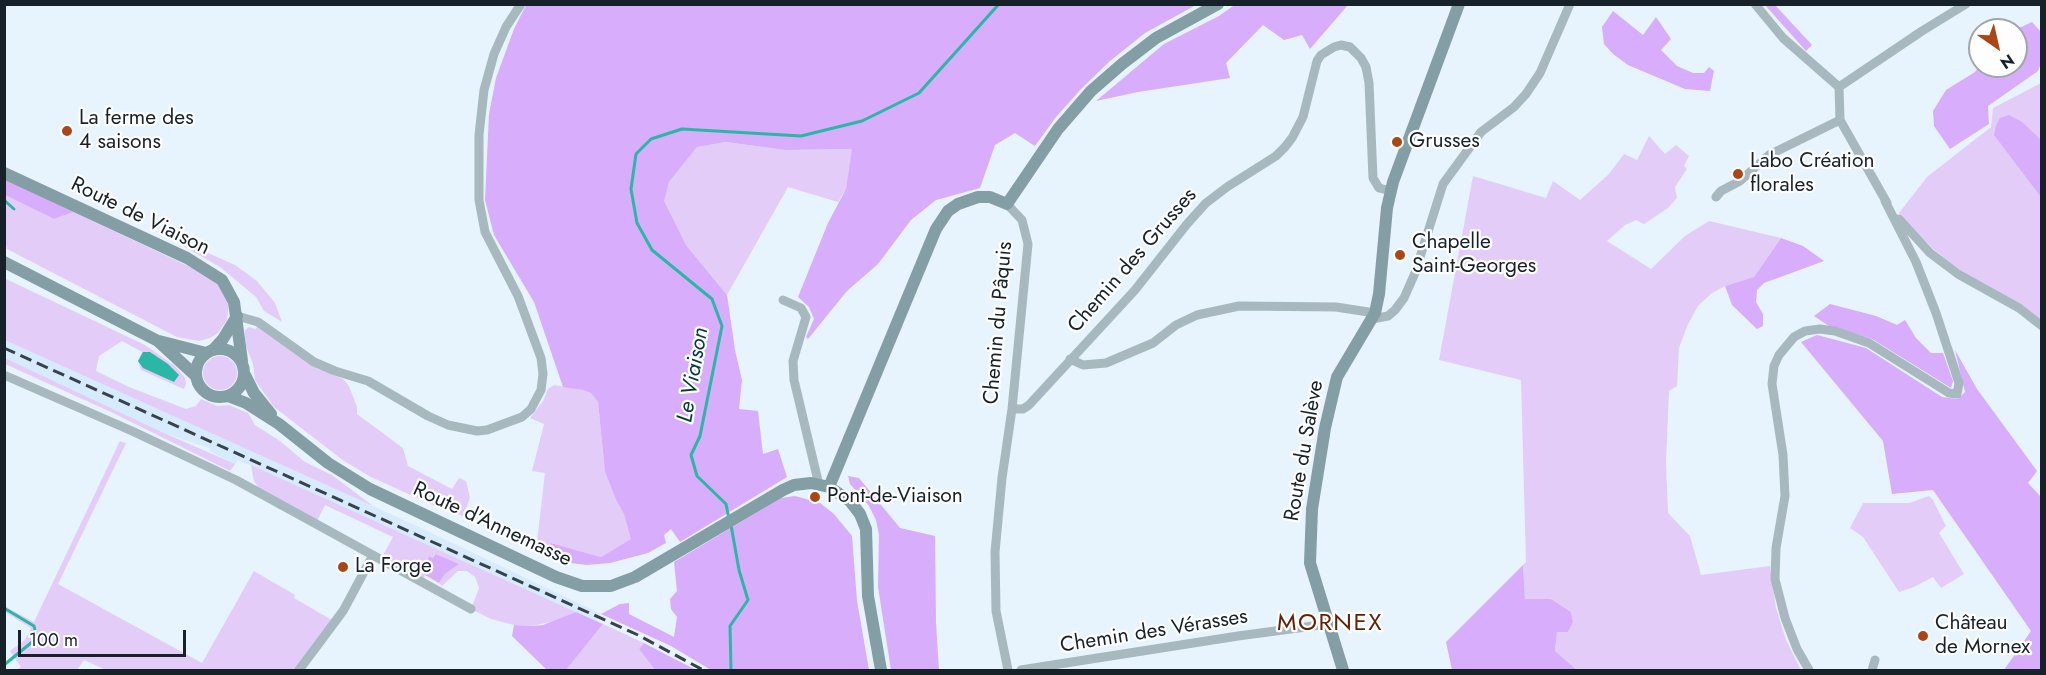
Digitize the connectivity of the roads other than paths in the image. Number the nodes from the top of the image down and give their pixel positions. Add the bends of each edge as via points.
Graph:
1 (521, 4) edge
2 (1218, 4) edge
3 (1459, 4) edge
4 (1570, 4) edge
5 (1755, 4) edge
6 (1966, 4) edge
7 (1839, 87) junction
8 (1840, 120) junction
9 (4, 172) edge
10 (1390, 191) junction
11 (1716, 197) dead end
12 (1885, 201) junction
13 (1006, 204) junction
14 (4, 262) edge
15 (783, 300) dead end
16 (237, 316) junction
17 (1374, 316) junction
18 (2042, 326) edge
19 (158, 341) junction
20 (210, 351) junction
21 (1070, 359) junction
22 (242, 361) junction
23 (4, 375) edge
24 (245, 375) junction
25 (196, 376) junction
26 (228, 396) junction
27 (1012, 409) junction
28 (279, 424) junction
29 (824, 486) junction
30 (373, 555) junction
31 (471, 609) dead end
32 (1328, 624) junction
33 (1875, 660) dead end
34 (299, 670) edge
35 (881, 670) edge
36 (1008, 670) edge
37 (1022, 670) edge
38 (1342, 670) edge
39 (1809, 670) edge
40 (1872, 670) edge

1 - 16 street via 494,54 484,90 479,200 485,232 518,296 542,358 541,390 531,409 522,417 487,430 448,425 368,381 314,362 258,321
2 - 13 main road via 1156,38 1091,91 1058,129
3 - 10 main road, Route du Salève
4 - 17 street via 1540,73 1526,94 1481,132 1443,184 1404,298 1388,316
5 - 7 street via 1783,38
6 - 7 street
7 - 8 street
8 - 11 street via 1769,154 1740,182
8 - 12 street
9 - 16 main road, Route de Viaison via 213,273 231,294
10 - 17 main road, Route du Salève
10 - 21 street, Chemin des Grusses via 1379,188 1373,178 1366,68 1350,48 1334,47 1317,60 1303,117 1287,144 1276,156 1201,208 1135,290
12 - 18 street via 1930,253
12 - 39 street via 1916,262 1959,383 1957,394 1949,393 1869,343 1834,330 1806,331 1794,337 1779,355 1772,384 1785,496 1774,579 1785,618
13 - 27 street, Chemin du Pâquis via 1022,220 1028,244
13 - 29 main road via 990,197 968,200 948,211 936,229
14 - 19 main road, Route d'Annemasse
15 - 29 street via 801,308 806,317 793,361 794,380
16 - 20 main road
16 - 22 main road, Route de Viaison
17 - 21 street via 1336,307 1239,306 1197,315 1139,350 1107,363 1083,365
17 - 32 main road, Route du Salève via 1341,368 1334,387 1314,501 1310,563
19 - 20 main road, Route d'Annemasse
19 - 25 main road, Route d'Annemasse
20 - 22 main road, Route d'Annemasse via 229,350
20 - 25 main road via 198,363
21 - 27 street, Chemin des Grusses via 1029,405
22 - 24 main road, Route d'Annemasse
23 - 30 street via 236,480
24 - 26 main road via 240,388
24 - 28 main road, Route d'Annemasse
25 - 26 main road, Route d'Annemasse via 208,394
26 - 28 main road, Route d'Annemasse
27 - 36 street, Chemin du Pâquis via 994,552 996,611
28 - 29 main road, Route d'Annemasse via 328,463 370,489 571,583 600,587 621,583 670,557 773,495 801,484
29 - 35 main road via 850,501 866,529 868,596
30 - 31 street
30 - 34 street via 343,611
32 - 37 street, Chemin des Vérasses
32 - 38 main road, Route du Salève
33 - 40 street

